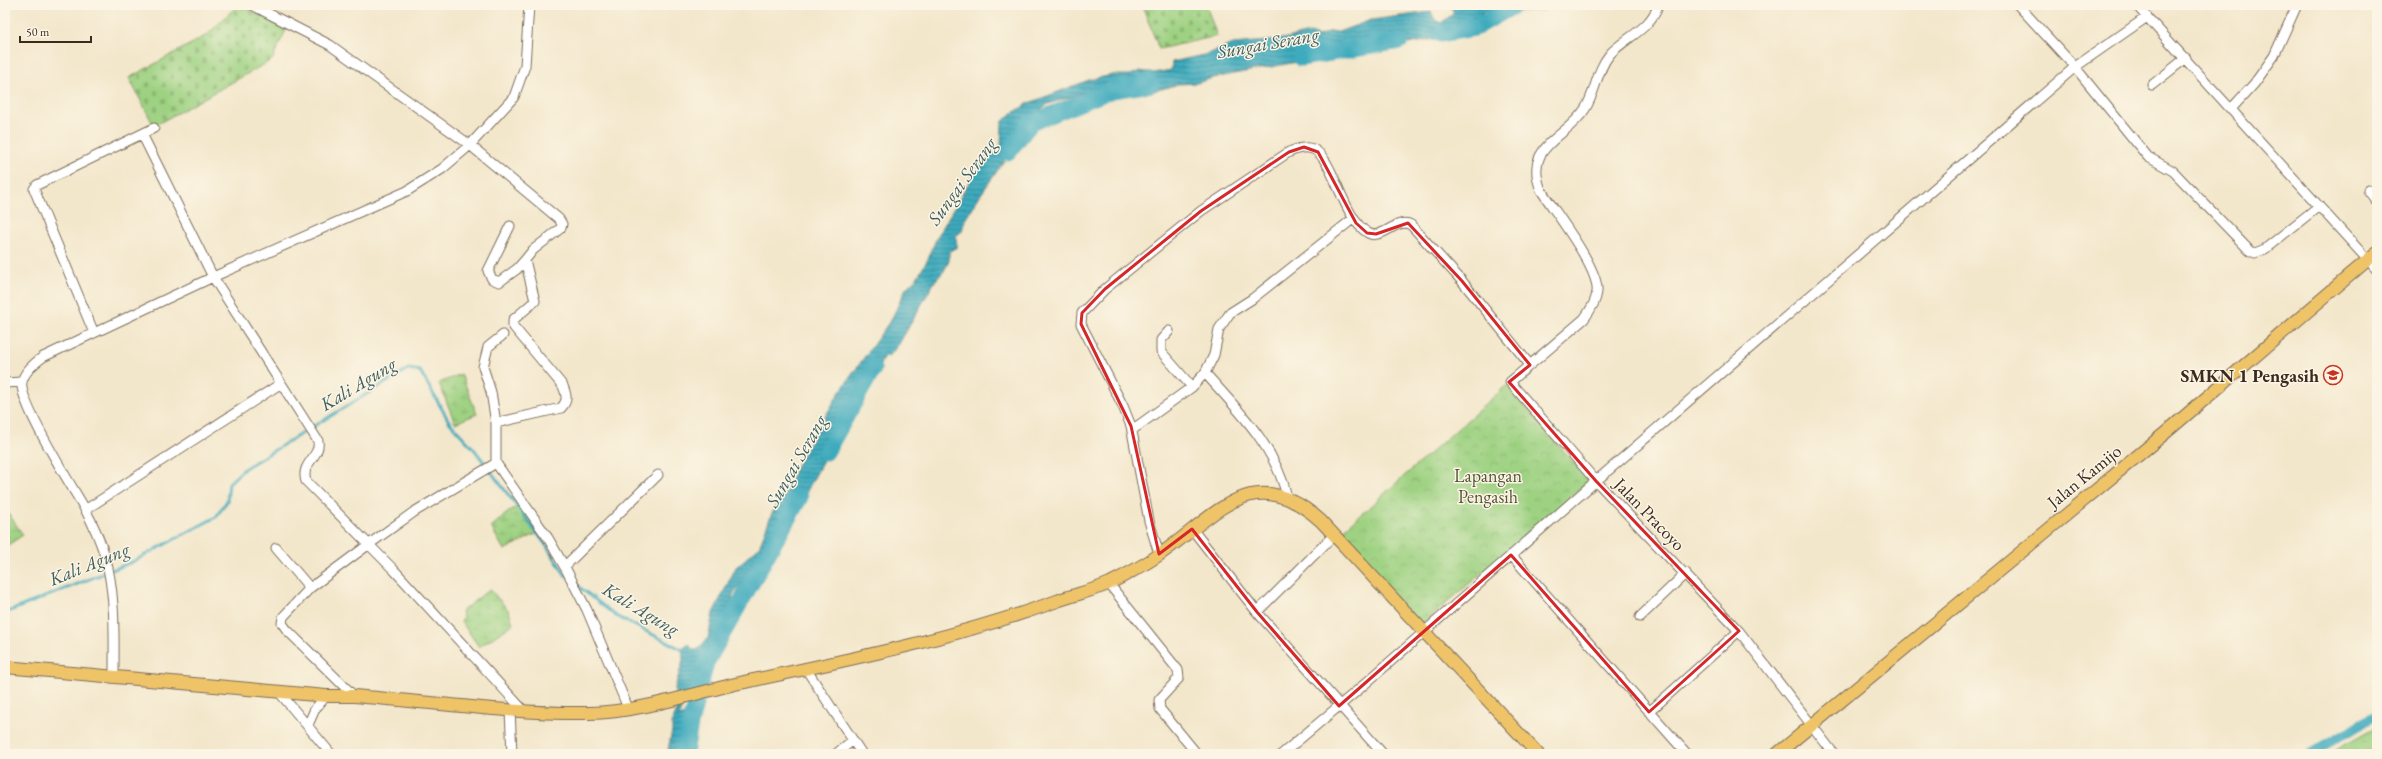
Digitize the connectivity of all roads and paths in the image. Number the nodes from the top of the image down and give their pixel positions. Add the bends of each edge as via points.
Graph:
1 (252, 5) edge
2 (529, 5) edge
3 (1658, 5) edge
4 (2018, 5) edge
5 (2136, 5) edge
6 (2297, 5) edge
7 (2147, 17) junction
8 (2186, 58) junction
9 (2075, 67) junction
10 (2152, 85) dead end
11 (2231, 109) junction
12 (154, 128) dead end
13 (142, 134) junction
14 (470, 145) junction
15 (2368, 190) dead end
16 (2377, 202) edge
17 (2319, 206) junction
18 (1354, 218) junction
19 (510, 226) dead end
20 (2372, 256) edge
21 (525, 260) junction
22 (2377, 270) edge
23 (213, 277) junction
24 (1169, 331) dead end
25 (94, 333) junction
26 (503, 335) dead end
27 (1530, 365) junction
28 (1205, 373) junction
29 (22, 382) junction
30 (5, 383) edge
31 (280, 384) junction
32 (1192, 386) junction
33 (496, 423) junction
34 (1132, 430) junction
35 (495, 464) junction
36 (658, 475) dead end
37 (1596, 481) junction
38 (1287, 497) junction
39 (85, 510) junction
40 (1192, 529) junction
41 (1334, 535) junction
42 (368, 545) junction
43 (276, 548) dead end
44 (1159, 554) junction
45 (1511, 555) junction
46 (566, 569) junction
47 (1686, 573) junction
48 (1109, 584) junction
49 (310, 588) junction
50 (1257, 612) junction
51 (1640, 617) dead end
52 (1424, 631) junction
53 (1739, 631) junction
54 (5, 667) edge
55 (806, 669) junction
56 (114, 677) junction
57 (279, 692) junction
58 (326, 696) junction
59 (354, 696) junction
60 (1338, 706) junction
61 (632, 708) junction
62 (510, 710) junction
63 (524, 711) junction
64 (1649, 712) junction
65 (308, 725) junction
66 (1810, 726) junction
67 (853, 740) junction
68 (331, 754) edge
69 (512, 754) edge
70 (836, 754) edge
71 (862, 754) edge
72 (1198, 754) edge
73 (1282, 754) edge
74 (1383, 754) edge
75 (1538, 754) edge
76 (1687, 754) edge
77 (1777, 754) edge
78 (1834, 754) edge

1 - 14 street via 330,45
2 - 14 street via 525,66 514,97
3 - 27 street via 1648,23 1610,55 1599,71 1586,108 1579,118 1544,149 1537,160 1536,178 1540,190 1584,256 1596,280 1597,291 1593,307 1584,319
4 - 9 street
5 - 7 street
6 - 11 street via 2274,56 2254,84
7 - 8 street
7 - 9 street
8 - 10 street
8 - 11 street
9 - 17 street via 2148,157 2173,171 2250,251 2255,253 2266,249
9 - 37 street
11 - 17 street
12 - 13 street
13 - 23 street
13 - 25 street via 37,185 34,189
14 - 21 street via 562,224 561,228 533,250
14 - 23 street via 442,169 408,191
15 - 16 street
17 - 20 street
18 - 27 street via 1371,235 1404,223 1411,225 1462,280
18 - 28 street via 1225,318
18 - 34 street via 1318,152 1304,147 1289,152 1201,211 1090,303 1082,313 1081,324 1123,406
19 - 21 street via 488,271 492,279 499,282
20 - 22 street
20 - 66 main road, Jalan Kamijo via 2160,438
21 - 33 street via 535,301 514,320 513,326 563,386 567,395 566,403 561,408
23 - 25 street
23 - 31 street
24 - 32 street via 1161,340 1161,350
25 - 29 street via 35,362
26 - 33 street via 488,347 483,367 491,392
27 - 37 street via 1511,383
28 - 32 street
28 - 38 street via 1252,427 1274,458 1283,478
29 - 30 street
29 - 39 street via 34,419 54,459
31 - 39 street
31 - 42 street via 314,435 319,447 306,466 306,481
32 - 34 street
33 - 35 street
34 - 44 street
35 - 42 street via 414,512
35 - 46 street via 548,538
36 - 46 street
37 - 45 street, Jalan Pracoyo
37 - 47 street, Jalan Pracoyo
38 - 40 main road via 1262,493 1240,497 1212,513
38 - 41 main road via 1306,507
39 - 56 street via 98,538 110,578 114,611
40 - 44 main road
40 - 50 street
41 - 50 street
41 - 52 main road
42 - 49 street
42 - 63 street
43 - 49 street
44 - 48 main road
45 - 52 street, Jalan Pracoyo
45 - 64 street
46 - 61 street
47 - 51 street
47 - 53 street, Jalan Pracoyo
48 - 55 main road via 1012,618
48 - 72 street via 1178,670 1179,678 1159,700 1160,709
49 - 59 street via 283,618 282,623
50 - 60 street
52 - 60 street, Jalan Pracoyo
52 - 75 main road
53 - 64 street
53 - 66 street, Jalan Pracoyo
54 - 56 main road
55 - 61 main road
55 - 67 street
56 - 57 main road
57 - 58 main road
57 - 65 street
58 - 59 main road
58 - 65 street via 315,709
59 - 62 main road
60 - 73 street, Jalan Pracoyo
60 - 74 street
61 - 63 main road via 591,713
62 - 63 main road
62 - 69 street
64 - 76 street
65 - 68 street
66 - 77 main road, Jalan Kamijo
66 - 78 street, Jalan Pracoyo
67 - 70 street
67 - 71 street

